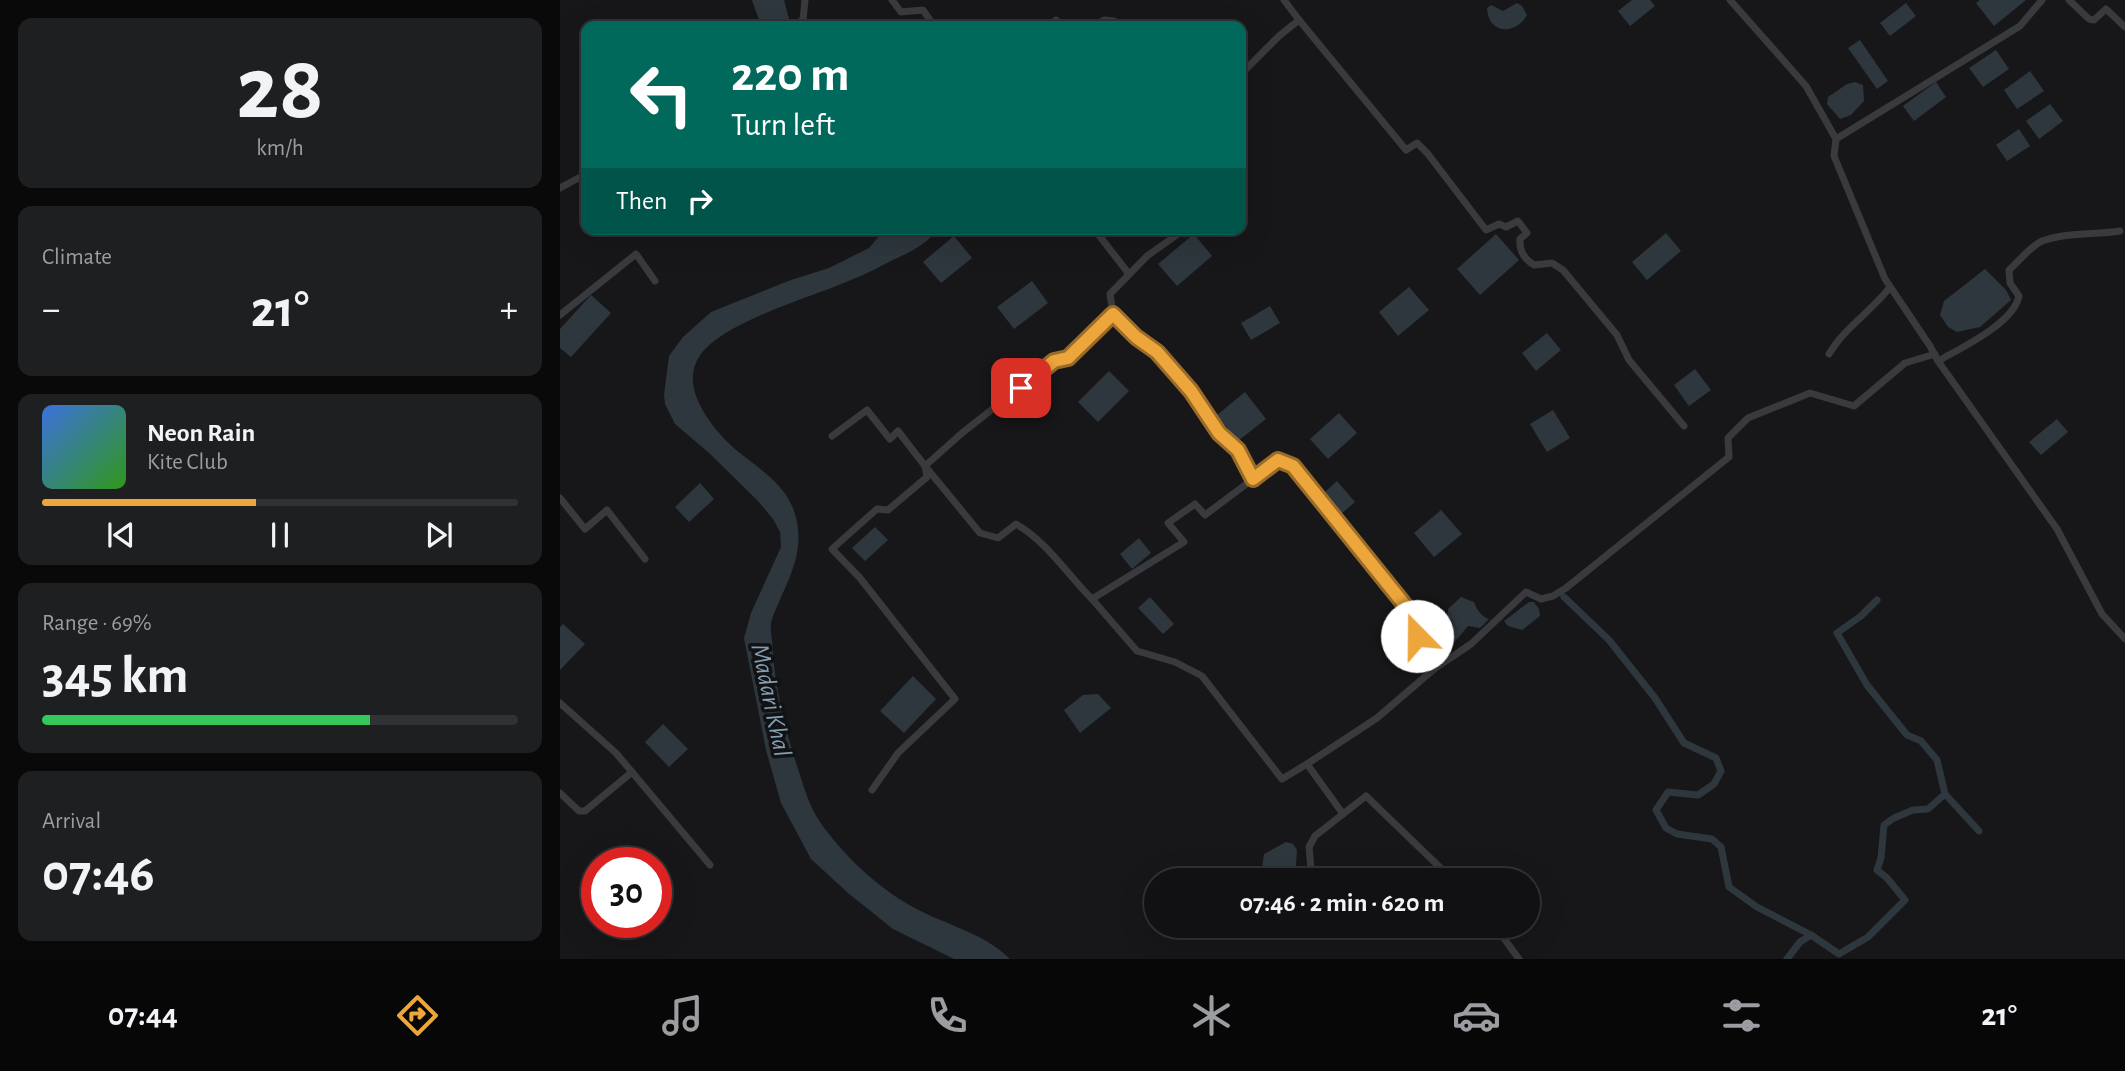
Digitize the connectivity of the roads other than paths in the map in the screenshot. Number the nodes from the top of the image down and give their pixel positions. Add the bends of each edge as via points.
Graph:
1 (805, 0) edge
2 (892, 0) edge
3 (1284, 0) edge
4 (1730, 0) edge
5 (2042, 0) edge
6 (2069, 0) edge
7 (1299, 20) junction
8 (801, 21) edge
9 (931, 21) edge
10 (2125, 27) edge
11 (1246, 69) edge
12 (1836, 138) junction
13 (581, 177) edge
14 (560, 188) edge
15 (2120, 231) dead end
16 (1099, 235) edge
17 (1177, 235) edge
18 (1129, 274) junction
19 (655, 281) dead end
20 (1890, 287) junction
21 (1113, 314) junction
22 (560, 315) edge
23 (1829, 354) dead end
24 (1936, 358) junction
25 (1684, 426) dead end
26 (832, 436) dead end
27 (925, 466) junction
28 (1253, 479) junction
29 (560, 498) edge
30 (645, 559) dead end
31 (1092, 599) junction
32 (2125, 639) edge
33 (1434, 669) junction
34 (560, 703) edge
35 (1307, 764) junction
36 (632, 772) junction
37 (872, 790) dead end
38 (560, 793) edge
39 (1343, 814) junction
40 (710, 865) dead end
41 (1311, 868) edge
42 (1441, 868) edge
43 (1504, 938) edge
44 (1519, 959) edge

1 - 8 street
2 - 9 street via 901,12 923,10
3 - 7 street
4 - 12 street via 1806,86
5 - 12 street via 2020,26
6 - 10 street via 2089,19 2106,9
7 - 11 street
7 - 25 street via 1406,150 1417,143 1428,154 1486,230 1518,221 1527,233 1520,239 1524,256 1534,265 1552,263 1563,270
12 - 20 street via 1834,156
13 - 14 street
15 - 24 street via 2075,233 2040,242 2009,270 2010,283 2019,296 2006,318 1973,343
16 - 18 street
17 - 18 street
18 - 21 street via 1110,294
19 - 22 street via 636,254
20 - 23 street
20 - 24 street
21 - 27 street via 1068,358 1054,361
21 - 28 street via 1166,361 1219,433 1238,450
24 - 32 street via 2057,529 2102,614
24 - 33 street via 1905,363 1854,406 1810,393 1748,418 1728,438 1729,457 1659,515 1553,596 1541,599 1526,592 1471,644
26 - 27 street via 867,410 890,439 898,431
27 - 31 street via 980,533 998,538 1016,524 1025,529
27 - 37 street via 927,477 888,510 877,509 832,549 955,699 898,753
28 - 31 street via 1205,515 1195,504 1168,523 1184,542
28 - 33 street via 1278,460 1293,466 1416,619 1417,636
29 - 30 street via 585,529 607,510
31 - 35 street via 1137,651 1202,676 1282,779
33 - 35 street via 1377,718
34 - 36 street
35 - 39 street
36 - 38 street via 585,811 579,811
36 - 40 street
39 - 41 street via 1309,846
39 - 42 street via 1366,796
43 - 44 street

